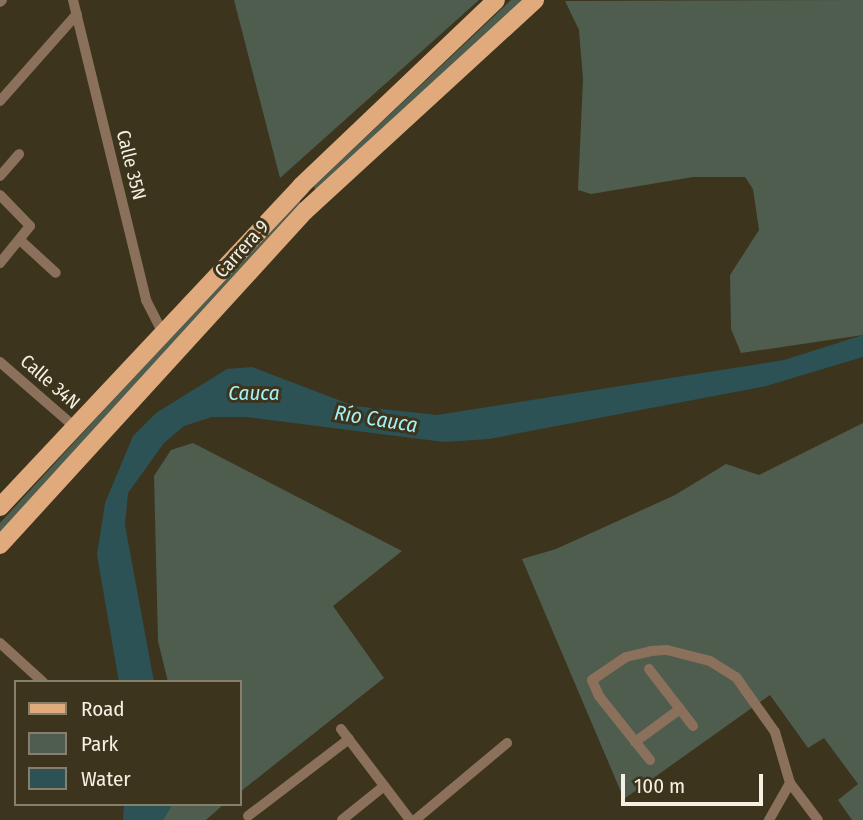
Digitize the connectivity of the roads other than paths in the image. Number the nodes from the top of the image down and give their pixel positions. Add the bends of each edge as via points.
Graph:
1 (73, 0) edge
2 (496, 0) edge
3 (535, 0) edge
4 (77, 14) junction
5 (0, 101) edge
6 (19, 154) dead end
7 (0, 176) edge
8 (301, 186) junction
9 (0, 195) edge
10 (305, 211) junction
11 (21, 241) junction
12 (0, 263) edge
13 (56, 273) dead end
14 (164, 335) junction
15 (2, 368) edge
16 (76, 428) junction
17 (0, 507) edge
18 (0, 545) edge
19 (0, 643) edge
20 (649, 669) dead end
21 (41, 680) edge
22 (680, 709) junction
23 (693, 726) dead end
24 (341, 729) dead end
25 (349, 739) junction
26 (635, 742) junction
27 (507, 743) dead end
28 (650, 760) dead end
29 (790, 783) junction
30 (384, 786) junction
31 (248, 816) dead end
32 (343, 820) edge
33 (412, 820) edge
34 (769, 820) edge
35 (818, 820) edge

1 - 4 street, Calle 35N
2 - 8 main road, Carrera 9
3 - 10 main road, Carrera 9
4 - 5 street
4 - 14 street, Calle 35N via 146,300
6 - 7 street
8 - 10 main road via 307,194
8 - 14 main road, Carrera 9
9 - 11 street via 30,226
10 - 18 main road, Carrera 9
11 - 12 street
11 - 13 street
14 - 16 main road, Carrera 9
15 - 16 street, Calle 34N
16 - 17 main road, Carrera 9
19 - 21 street
20 - 22 street
22 - 23 street
22 - 26 street
24 - 25 street
25 - 30 street
25 - 31 street
26 - 28 street
26 - 29 street via 592,680 636,654 667,650 696,655 736,677 765,714
27 - 33 street
29 - 34 street
29 - 35 street
30 - 32 street
30 - 33 street

